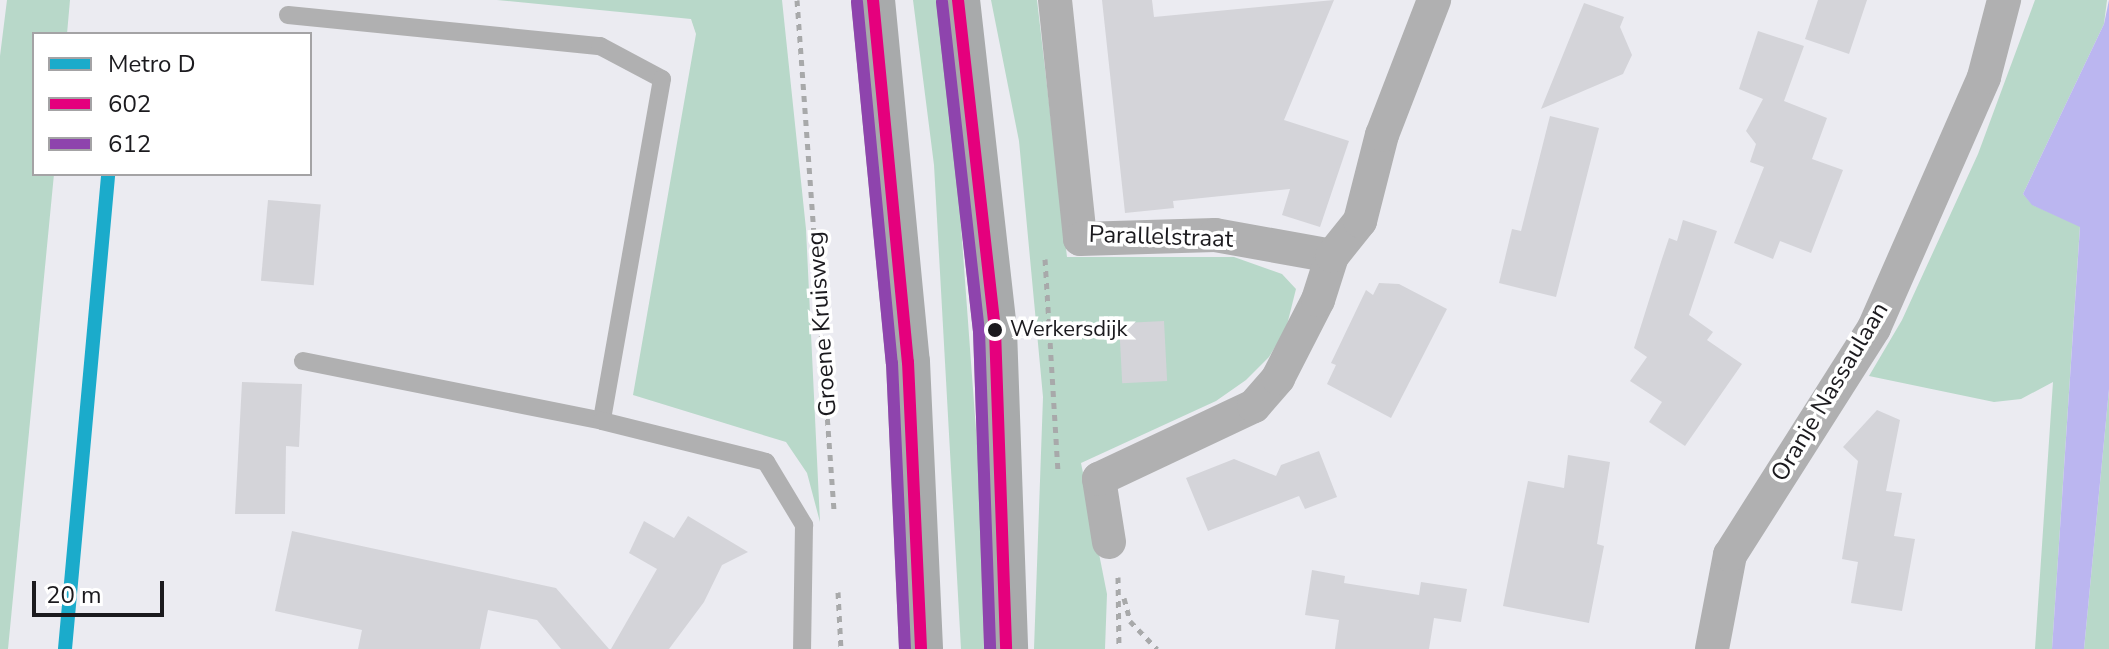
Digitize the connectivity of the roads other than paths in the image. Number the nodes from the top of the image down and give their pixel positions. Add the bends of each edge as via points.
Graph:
1 (873, 0) edge
2 (958, 0) edge
3 (1055, 0) edge
4 (1434, 0) edge
5 (2004, 0) edge
6 (288, 15) dead end
7 (1332, 256) junction
8 (303, 361) dead end
9 (602, 421) junction
10 (1109, 542) road end
11 (802, 649) edge
12 (921, 649) edge
13 (1006, 649) edge
14 (1712, 649) edge

1 - 12 main road via 908,362
2 - 13 main road via 971,76 995,330
3 - 7 street, Parallelstraat via 1080,239 1215,235
4 - 7 street via 1382,135 1360,221
5 - 14 street, Oranje Nassaulaan via 1984,77 1874,328 1730,555
6 - 9 lane via 600,46 662,79
7 - 10 street via 1318,300 1278,378 1254,406 1099,479
8 - 9 lane
9 - 11 lane via 766,462 804,525

